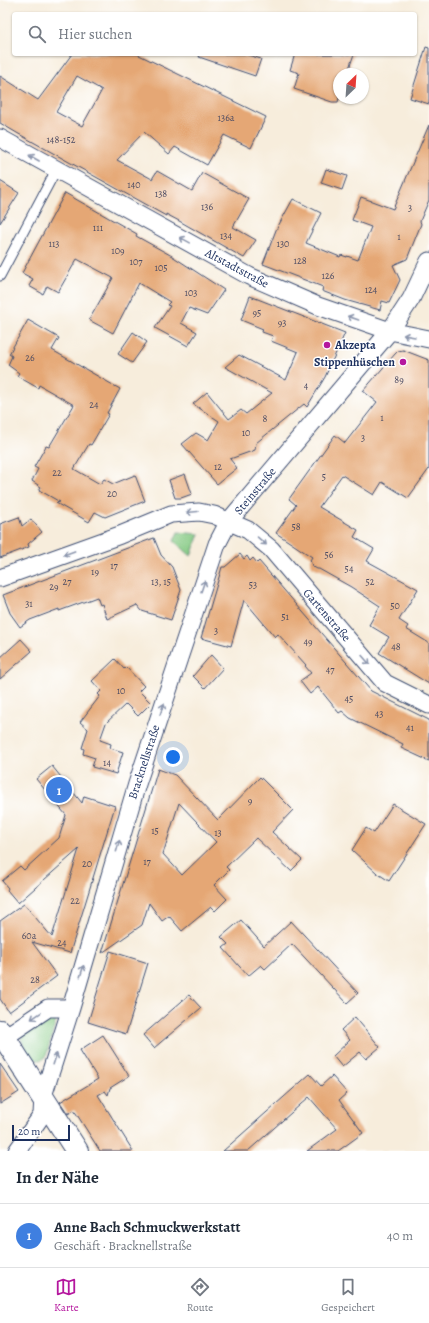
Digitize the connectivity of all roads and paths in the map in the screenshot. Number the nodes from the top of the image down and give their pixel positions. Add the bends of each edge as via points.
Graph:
1 (0, 138) edge
2 (56, 170) junction
3 (429, 261) edge
4 (0, 276) edge
5 (390, 331) junction
6 (429, 339) edge
7 (229, 521) junction
8 (0, 578) edge
9 (429, 704) edge
10 (71, 1008) junction
11 (2, 1034) edge
12 (43, 1096) junction
13 (17, 1151) edge
14 (77, 1151) edge

2 -> 1 street, Altstadtstraße
2 - 4 lane
5 -> 2 street, Altstadtstraße via 318,306 249,276
3 - 5 street, Steinstraße via 411,299
6 -> 5 street, Altstadtstraße
5 - 7 street, Steinstraße
7 -> 8 street, Steinstraße via 199,512 171,514
7 -> 9 street, Gartenstraße via 248,530 271,549 385,683
10 -> 7 street, Bracknellstraße via 136,784 217,544
10 -> 11 street via 48,1008
12 -> 10 street, Bracknellstraße
11 - 12 street
12 - 13 street, Bracknellstraße via 42,1115
12 - 14 street

